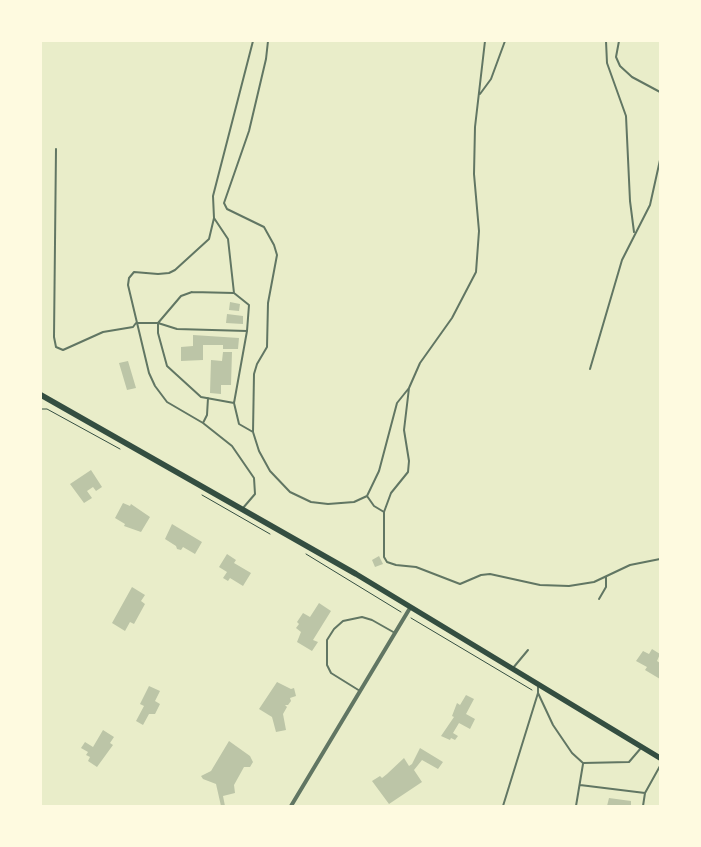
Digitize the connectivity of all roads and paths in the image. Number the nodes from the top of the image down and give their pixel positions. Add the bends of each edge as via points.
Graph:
1 (254, 41) edge
2 (268, 41) edge
3 (485, 41) edge
4 (505, 41) edge
5 (606, 41) edge
6 (620, 41) edge
7 (660, 92) edge
8 (480, 94) junction
9 (56, 149) dead end
10 (660, 160) edge
11 (214, 218) junction
12 (634, 232) junction
13 (234, 293) junction
14 (158, 322) junction
15 (136, 323) junction
16 (247, 331) junction
17 (590, 369) dead end
18 (409, 388) junction
19 (41, 394) edge
20 (208, 398) junction
21 (234, 403) junction
22 (41, 409) edge
23 (203, 423) junction
24 (253, 432) junction
25 (122, 450) dead end
26 (202, 495) dead end
27 (368, 496) junction
28 (243, 508) junction
29 (384, 512) junction
30 (271, 534) dead end
31 (301, 551) dead end
32 (660, 558) edge
33 (606, 577) junction
34 (599, 599) dead end
35 (410, 608) junction
36 (406, 615) junction
37 (395, 633) junction
38 (528, 650) dead end
39 (512, 670) junction
40 (538, 685) junction
41 (360, 691) junction
42 (538, 693) junction
43 (642, 747) junction
44 (660, 758) edge
45 (583, 763) junction
46 (660, 766) edge
47 (580, 785) junction
48 (645, 793) junction
49 (291, 806) edge
50 (504, 806) edge
51 (576, 806) edge
52 (643, 806) edge

1 - 11 lane via 213,196
2 - 24 lane via 249,131 224,203 227,210 264,227 277,255 268,303 267,347 254,374
3 - 8 lane
4 - 8 lane via 491,79
5 - 12 lane via 607,63 626,116
6 - 7 lane via 616,57 620,66 632,78
8 - 18 lane via 475,112 474,157 479,231 476,272 452,318 420,362
9 - 15 lane via 56,347 63,350 104,332 133,327
10 - 12 lane via 650,205
11 - 13 lane via 228,239
11 - 15 lane via 209,238 176,270 158,274 134,272 129,278
12 - 17 lane via 622,260
13 - 14 lane via 186,294
13 - 16 lane via 249,305
14 - 15 lane
14 - 16 lane via 177,328
14 - 20 lane via 167,366 201,396
15 - 23 lane via 155,386 167,402
16 - 21 lane
18 - 27 lane via 397,403 379,471
18 - 29 lane via 404,430 408,472 391,492
19 - 28 main road
20 - 21 lane
20 - 23 lane
21 - 24 lane via 239,424
22 - 25 path via 47,409
23 - 28 lane via 232,446 254,478 255,494
24 - 27 lane via 270,471 281,485 296,495 311,502 339,504
26 - 30 path
27 - 29 lane via 374,506
28 - 35 main road
29 - 33 lane via 384,557 387,562 438,574 455,583 490,574 540,586 569,586
31 - 36 path
32 - 33 lane via 630,565
33 - 34 lane via 606,587
35 - 36 street
35 - 39 main road
36 - 37 street
36 - 42 path
37 - 41 street
37 - 41 lane via 362,617 343,621 327,640 327,665 331,672
38 - 39 lane
39 - 40 main road
40 - 42 lane
40 - 43 main road
41 - 49 street
42 - 45 lane via 553,725
42 - 50 lane
43 - 44 main road
43 - 45 lane via 629,762
45 - 47 lane
46 - 48 lane
47 - 48 lane
47 - 51 lane
48 - 52 lane

